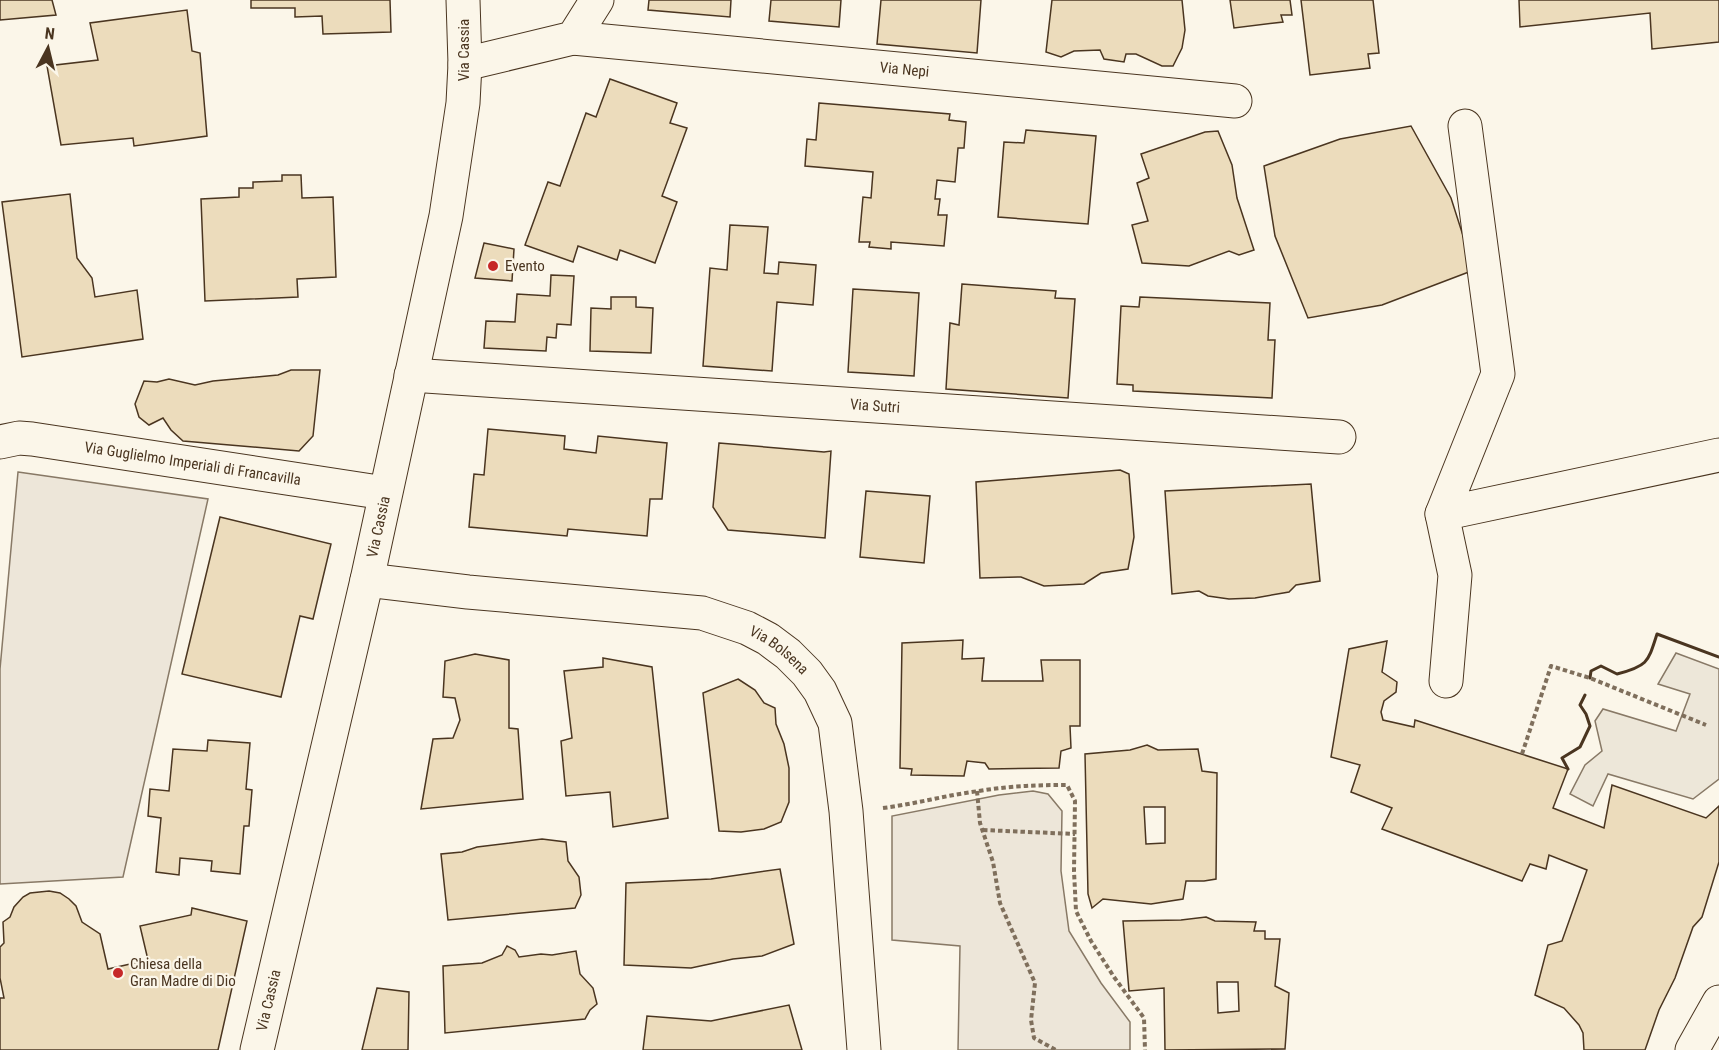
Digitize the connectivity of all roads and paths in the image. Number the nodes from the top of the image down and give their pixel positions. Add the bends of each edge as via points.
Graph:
1 (463, 0) edge
2 (597, 0) edge
3 (573, 38) junction
4 (465, 64) junction
5 (1235, 101) dead end
6 (1465, 126) dead end
7 (411, 375) junction
8 (1339, 438) dead end
9 (0, 442) edge
10 (1719, 455) edge
11 (385, 493) junction
12 (1442, 514) junction
13 (367, 580) junction
14 (1446, 681) dead end
15 (1706, 725) dead end
16 (1522, 754) dead end
17 (977, 791) junction
18 (846, 811) junction
19 (983, 830) junction
20 (1075, 834) junction
21 (1719, 1002) edge
22 (257, 1050) edge
23 (864, 1050) edge
24 (1056, 1050) edge
25 (1145, 1050) edge
26 (1692, 1050) edge

1 - 4 street, Via Cassia
2 - 3 street
3 - 4 street, Via Nepi
3 - 5 street, Via Nepi
4 - 7 street, Via Cassia via 453,175
6 - 12 street via 1498,374
7 - 8 street, Via Sutri
7 - 11 street, Via Cassia
9 - 11 street, Via Guglielmo Imperiali di Francavilla via 33,439
10 - 12 street
11 - 13 street, Via Cassia
12 - 14 street via 1455,574
13 - 18 street, Via Bolsena via 702,613 747,628 788,654 807,673 830,709 838,737
13 - 22 street, Via Cassia
15 - 16 path via 1551,666
17 - 18 path via 911,805
17 - 19 path
17 - 20 path via 1028,784 1067,785 1075,801
18 - 23 street, Via Bolsena
19 - 20 path
19 - 24 path via 1000,903 1035,983 1031,1020 1034,1038
20 - 25 path via 1077,911 1091,941 1144,1018
21 - 26 street

